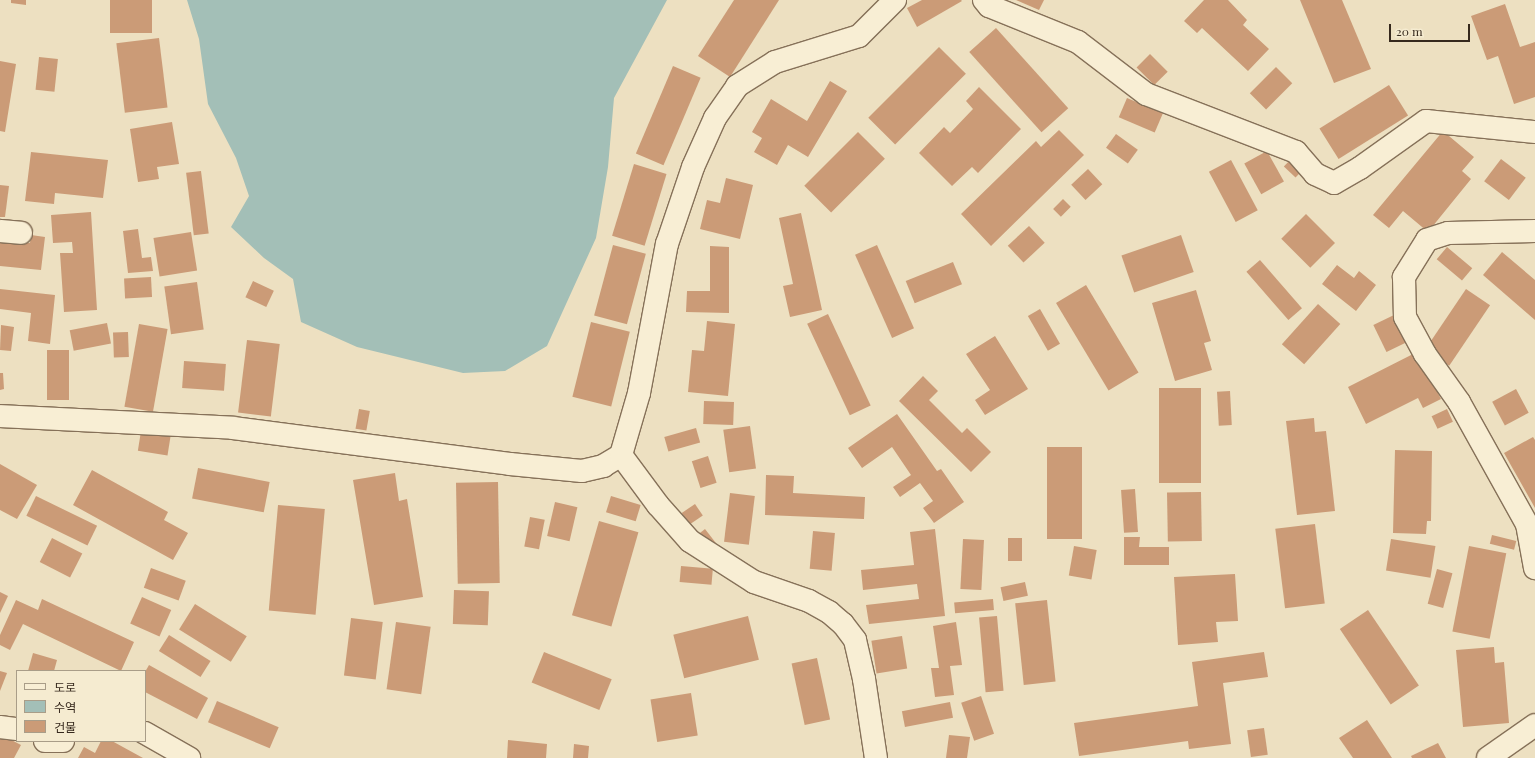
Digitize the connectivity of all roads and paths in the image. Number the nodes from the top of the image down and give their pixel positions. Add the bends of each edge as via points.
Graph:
1 (894, 0) edge
2 (984, 0) edge
3 (1535, 132) edge
4 (1535, 231) edge
5 (0, 416) edge
6 (621, 455) junction
7 (1535, 568) edge
8 (1535, 725) edge
9 (0, 727) edge
10 (16, 729) edge
11 (146, 734) edge
12 (189, 758) edge
13 (876, 758) edge
14 (1488, 758) edge

1 - 6 street via 859,36 775,62 738,86 715,118 693,167 666,244 639,393
2 - 3 street via 989,6 1078,42 1146,94 1296,152 1315,174 1334,183 1360,168 1426,121
4 - 7 street via 1448,233 1427,240 1404,277 1405,316 1425,354 1459,402 1527,524
5 - 6 street via 233,428 582,471 603,466
6 - 13 street via 658,505 690,541 754,582 809,601 829,612 843,624 855,640 864,679
8 - 14 street
9 - 10 street
11 - 12 street

